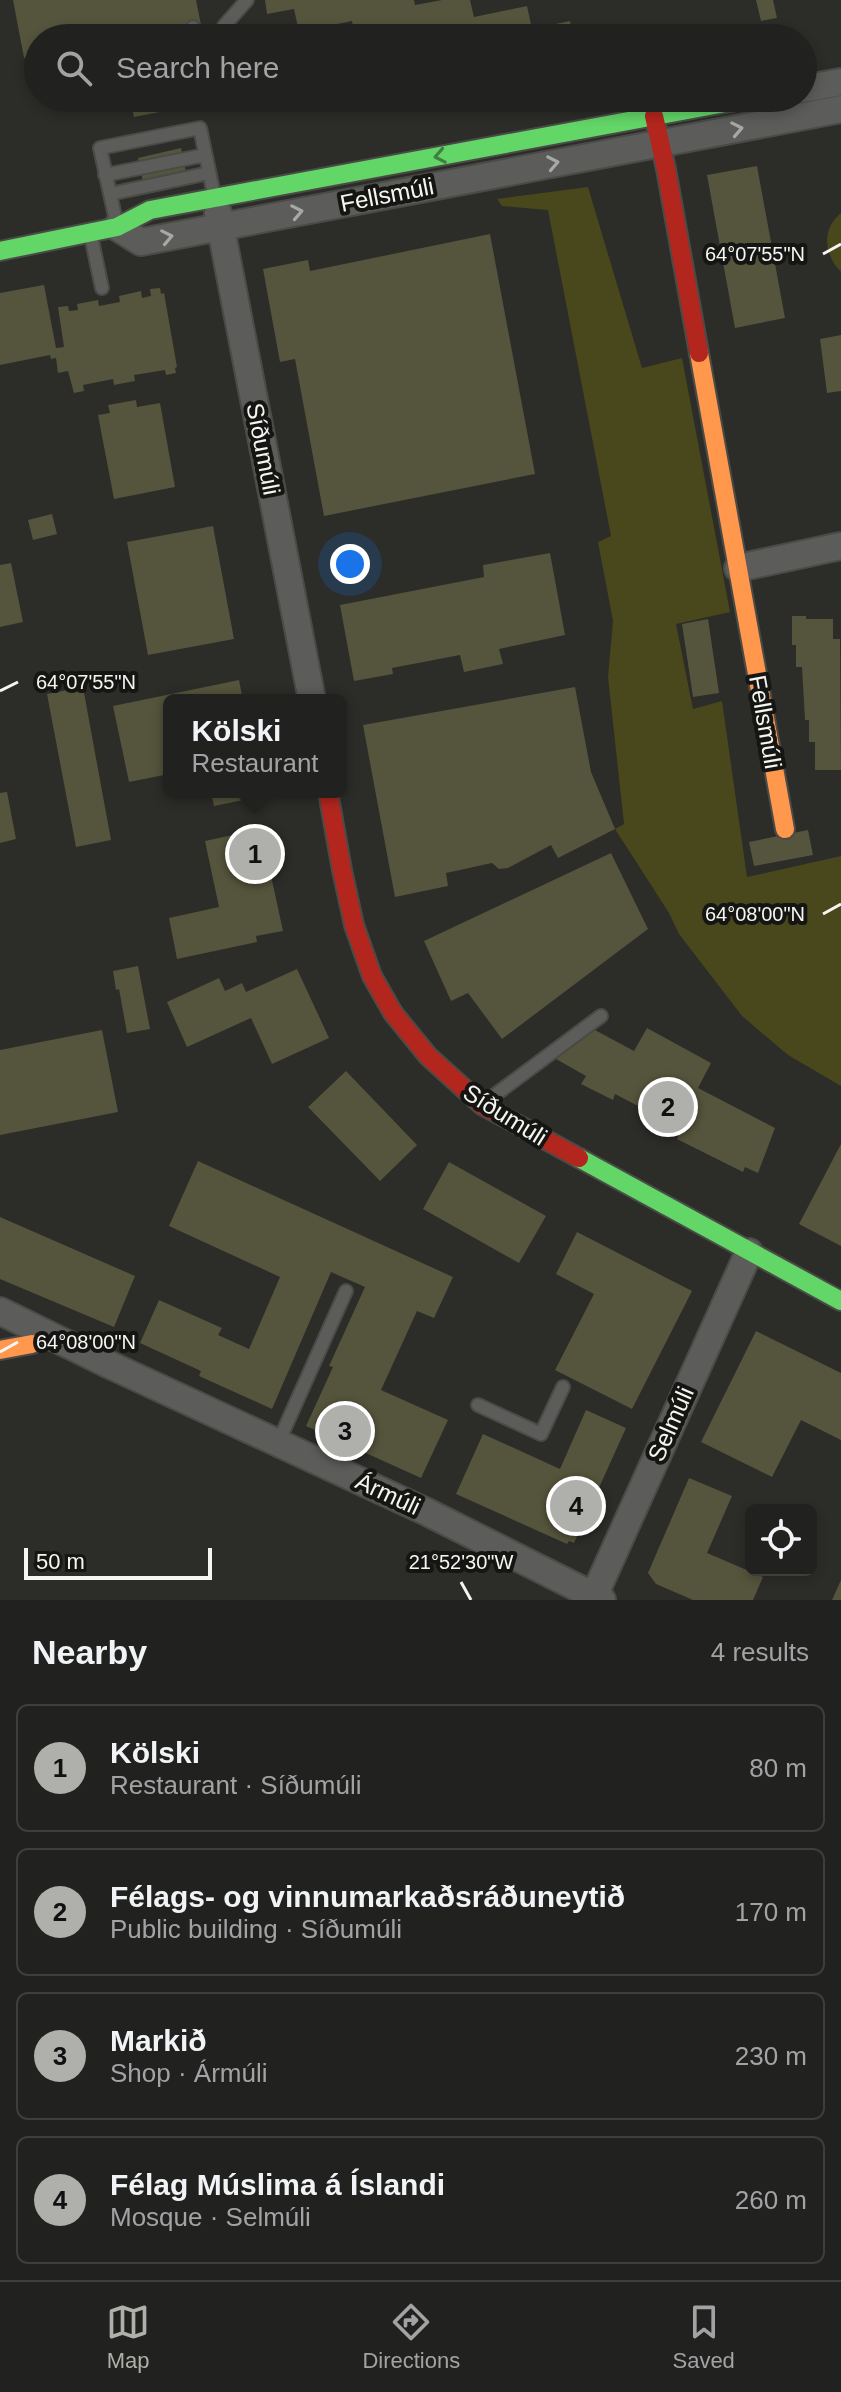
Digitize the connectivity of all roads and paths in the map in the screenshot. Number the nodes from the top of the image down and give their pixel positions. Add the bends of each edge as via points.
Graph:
1 (247, 0) edge
2 (226, 24) edge
3 (841, 82) edge
4 (817, 86) edge
5 (841, 109) edge
6 (676, 112) edge
7 (654, 116) junction
8 (660, 143) junction
9 (205, 155) junction
10 (105, 175) junction
11 (212, 186) junction
12 (110, 194) junction
13 (117, 227) junction
14 (221, 227) junction
15 (90, 233) junction
16 (0, 251) edge
17 (102, 288) dead end
18 (841, 546) edge
19 (738, 568) junction
20 (311, 694) edge
21 (329, 798) edge
22 (785, 829) dead end
23 (601, 1016) dead end
24 (482, 1105) junction
25 (749, 1252) junction
26 (346, 1291) dead end
27 (841, 1301) edge
28 (0, 1311) edge
29 (0, 1330) edge
30 (32, 1344) junction
31 (0, 1350) edge
32 (85, 1353) junction
33 (563, 1387) dead end
34 (478, 1405) dead end
35 (278, 1443) junction
36 (598, 1598) edge

1 - 2 lane
3 - 4 street
8 -> 5 street, Fellsmúli
6 - 7 street, Fellsmúli
7 - 8 street, Fellsmúli
7 -> 11 street, Fellsmúli
14 -> 8 street, Fellsmúli
8 - 19 street, Fellsmúli
9 - 10 lane
9 - 10 lane via 200,128 100,148
9 - 11 lane
10 - 12 lane
11 - 12 lane
11 - 13 street, Fellsmúli
11 - 14 street, Síðumúli
12 - 13 lane
13 -> 14 street, Fellsmúli via 141,242
13 - 15 street, Fellsmúli
14 - 20 street, Síðumúli
15 - 16 street, Fellsmúli
15 - 17 lane
18 - 19 street
19 - 22 street, Fellsmúli
21 - 24 street, Síðumúli via 348,898 382,997 440,1068
23 - 24 lane
24 - 25 street, Síðumúli
25 - 27 street, Síðumúli
25 - 36 street, Selmúli
26 - 35 lane
28 - 32 street, Ármúli
29 - 30 street, Ármúli
30 - 31 street
30 - 32 street, Ármúli
32 - 35 street, Ármúli
33 - 34 lane via 541,1434
35 - 36 street, Ármúli

